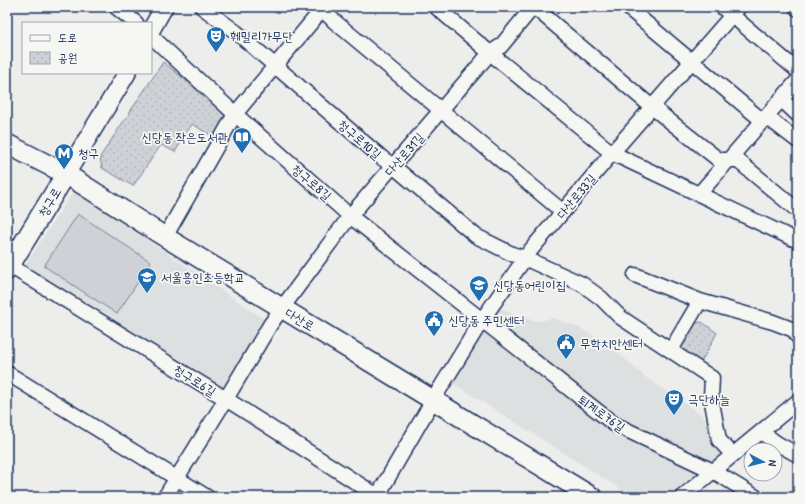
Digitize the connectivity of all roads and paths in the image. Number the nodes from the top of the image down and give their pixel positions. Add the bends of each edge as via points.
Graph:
1 (116, 7) edge
2 (164, 7) edge
3 (202, 7) edge
4 (436, 7) edge
5 (534, 7) edge
6 (626, 7) edge
7 (796, 7) edge
8 (322, 8) edge
9 (798, 9) edge
10 (731, 10) edge
11 (135, 22) edge
12 (152, 28) edge
13 (152, 37) edge
14 (490, 53) junction
15 (692, 62) junction
16 (276, 66) junction
17 (126, 74) edge
18 (798, 78) edge
19 (781, 99) junction
20 (652, 107) junction
21 (441, 110) junction
22 (235, 114) junction
23 (798, 115) edge
24 (764, 119) junction
25 (798, 141) edge
26 (7, 145) edge
27 (612, 153) junction
28 (729, 160) junction
29 (393, 166) junction
30 (66, 174) junction
31 (699, 194) junction
32 (796, 209) dead end
33 (563, 212) junction
34 (350, 216) junction
35 (165, 237) junction
36 (798, 242) edge
37 (525, 258) junction
38 (8, 266) edge
39 (635, 275) dead end
40 (700, 301) junction
41 (282, 308) junction
42 (482, 320) junction
43 (798, 337) edge
44 (671, 350) junction
45 (7, 373) edge
46 (226, 399) junction
47 (433, 400) junction
48 (798, 401) edge
49 (761, 432) junction
50 (798, 454) edge
51 (733, 455) junction
52 (713, 471) junction
53 (177, 478) junction
54 (165, 497) edge
55 (207, 497) edge
56 (378, 497) edge
57 (592, 497) edge
58 (682, 497) edge
59 (756, 497) edge

1 - 11 street
2 - 12 street
3 - 16 street, 청구로10길
4 - 14 street
5 - 14 street, 다산로31길 via 501,46
5 - 20 street, 다산로31길
6 - 15 street
7 - 9 street
8 - 16 street
8 - 21 street via 334,21
10 - 15 street, 다산로33길
10 - 18 street
13 - 22 street, 청구로8길
14 - 21 street, 다산로31길
14 - 27 street
15 - 20 street, 다산로33길
15 - 24 street via 758,117
16 - 22 street
16 - 29 street, 청구로10길
17 - 30 street, 청구로
18 - 19 street
19 - 23 street
19 - 24 street
20 - 27 street, 다산로33길
20 - 28 street, 다산로31길 via 719,160
21 - 29 street, 다산로31길
21 - 33 street
22 - 34 street, 청구로8길
22 - 35 street
24 - 25 street via 772,121
24 - 28 street
26 - 30 main road, 다산로
27 - 31 street
27 - 33 street, 다산로33길
28 - 31 street
28 - 32 street, 다산로31길 via 737,160
29 - 34 street, 다산로31길
29 - 37 street, 청구로10길 via 476,236
30 - 35 main road, 다산로
30 - 38 main road, 청구로
31 - 36 street
33 - 37 street, 다산로33길
34 - 41 street, 다산로31길
34 - 42 street, 청구로8길
35 - 41 main road, 다산로
37 - 42 street, 다산로33길
37 - 44 street, 청구로10길 via 582,284 620,317
38 - 46 street, 청구로6길
39 - 40 street
40 - 43 street via 773,322 794,330
40 - 44 street
41 - 46 street, 다산로31길
41 - 47 main road, 다산로
42 - 47 street, 다산로33길
42 - 52 street, 퇴계로76길 via 614,424
44 - 51 street, 청구로10길 via 712,378 711,397 719,440
45 - 53 street
46 - 53 street, 다산로31길
46 - 56 street, 청구로6길
47 - 56 street, 다산로33길
47 - 57 main road, 다산로
48 - 49 street
49 - 50 street
49 - 51 street
51 - 52 street
52 - 58 street
52 - 59 street, 퇴계로76길
53 - 54 street, 다산로31길
53 - 55 street

